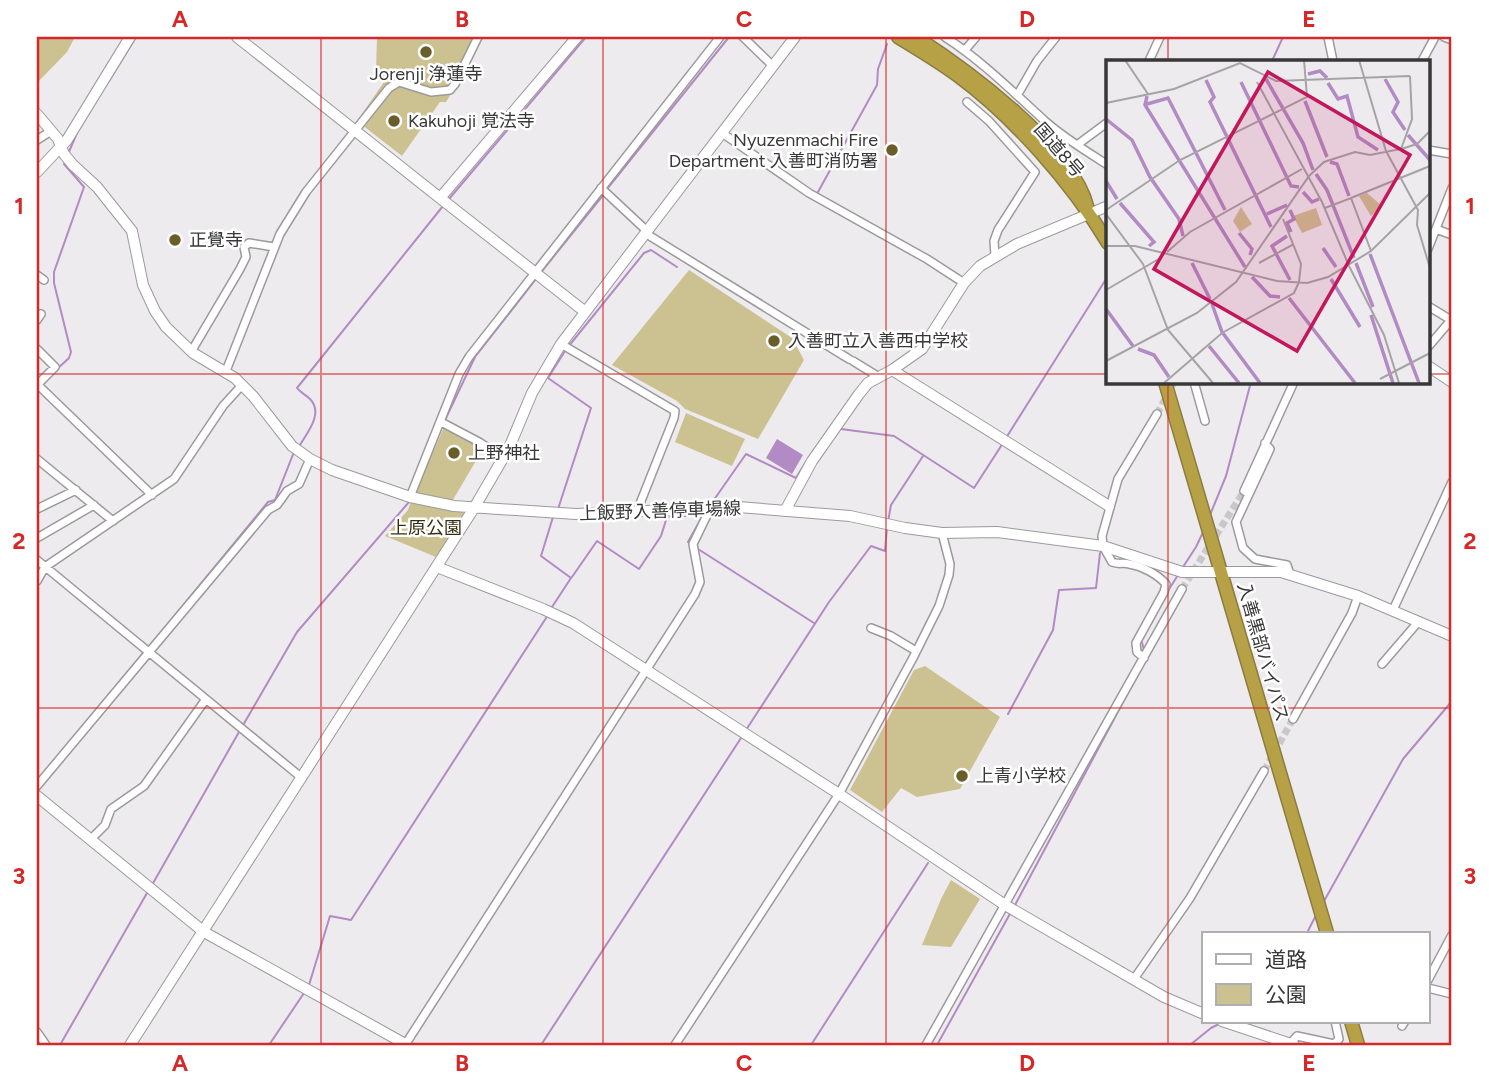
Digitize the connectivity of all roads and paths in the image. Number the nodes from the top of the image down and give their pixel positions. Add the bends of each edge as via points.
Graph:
1 (130, 37) edge
2 (237, 37) edge
3 (478, 37) edge
4 (577, 37) edge
5 (720, 37) edge
6 (743, 37) edge
7 (795, 37) edge
8 (898, 37) edge
9 (916, 37) edge
10 (944, 37) edge
11 (976, 37) edge
12 (1056, 37) edge
13 (1160, 37) edge
14 (1328, 37) edge
15 (1435, 37) edge
16 (1444, 37) edge
17 (1452, 40) edge
18 (965, 50) junction
19 (1149, 60) edge
20 (1333, 60) edge
21 (1423, 60) edge
22 (772, 65) junction
23 (1018, 94) junction
24 (967, 102) dead end
25 (37, 114) edge
26 (1106, 123) edge
27 (354, 130) junction
28 (51, 131) junction
29 (722, 133) junction
30 (37, 140) edge
31 (1077, 145) junction
32 (61, 148) junction
33 (1430, 150) edge
34 (1452, 153) edge
35 (1106, 164) edge
36 (37, 172) edge
37 (601, 188) junction
38 (1452, 188) edge
39 (440, 198) junction
40 (1106, 207) edge
41 (1089, 213) junction
42 (1436, 229) junction
43 (646, 232) junction
44 (1452, 235) edge
45 (1106, 240) edge
46 (1430, 244) edge
47 (274, 247) junction
48 (995, 255) junction
49 (534, 272) junction
50 (37, 275) edge
51 (44, 280) dead end
52 (964, 283) junction
53 (1430, 307) edge
54 (584, 311) junction
55 (561, 344) junction
56 (1430, 345) edge
57 (37, 349) edge
58 (191, 352) junction
59 (1430, 367) edge
60 (892, 370) junction
61 (226, 371) junction
62 (879, 377) junction
63 (1452, 382) edge
64 (1165, 383) edge
65 (1194, 383) edge
66 (1294, 383) edge
67 (37, 384) edge
68 (242, 385) junction
69 (1157, 414) tunnel mouth
70 (1205, 421) dead end
71 (441, 422) junction
72 (1265, 443) junction
73 (503, 458) junction
74 (37, 459) edge
75 (310, 459) junction
76 (1452, 482) edge
77 (76, 490) junction
78 (1244, 491) tunnel mouth
79 (152, 495) junction
80 (410, 497) junction
81 (94, 505) junction
82 (1110, 506) junction
83 (474, 508) junction
84 (710, 509) junction
85 (37, 510) edge
86 (785, 511) junction
87 (637, 512) junction
88 (113, 521) junction
89 (942, 533) junction
90 (37, 538) edge
91 (1103, 546) junction
92 (37, 560) edge
93 (45, 567) junction
94 (437, 567) junction
95 (1220, 571) junction
96 (1290, 574) junction
97 (37, 581) edge
98 (1182, 589) tunnel mouth
99 (1358, 597) junction
100 (1393, 610) junction
101 (1419, 621) junction
102 (871, 628) dead end
103 (1452, 636) edge
104 (148, 651) junction
105 (916, 651) junction
106 (1144, 658) junction
107 (1382, 664) dead end
108 (646, 670) junction
109 (206, 699) junction
110 (1293, 719) tunnel mouth
111 (1264, 771) tunnel mouth
112 (302, 778) junction
113 (37, 786) edge
114 (839, 793) junction
115 (37, 796) edge
116 (91, 839) junction
117 (1005, 905) junction
118 (204, 932) junction
119 (1327, 932) edge
120 (1452, 935) edge
121 (1430, 976) edge
122 (1134, 979) junction
123 (1430, 989) edge
124 (1452, 995) edge
125 (1202, 1013) edge
126 (1228, 1023) edge
127 (1335, 1023) edge
128 (1352, 1023) edge
129 (37, 1032) edge
130 (46, 1045) edge
131 (130, 1045) edge
132 (406, 1045) edge
133 (675, 1045) edge
134 (926, 1045) edge
135 (1290, 1045) edge
136 (1358, 1045) edge

1 - 32 street
2 - 27 street
3 - 27 street via 450,90 431,92 394,84
4 - 39 street
5 - 37 street
6 - 22 street
7 - 22 street
8 - 41 highway, 国道8号 via 984,98 1035,146
9 - 41 highway, 国道8号 via 964,68 1044,141 1083,189
10 - 18 street
11 - 18 street
12 - 23 street
13 - 19 street
14 - 20 street
15 - 21 street
16 - 17 street
18 - 23 street
22 - 29 street
23 - 31 street
24 - 48 street via 1035,172 998,230
25 - 28 street, 上飯野入善停車場線
26 - 31 street
27 - 39 street
27 - 47 street via 306,192
28 - 30 street
28 - 32 street, 上飯野入善停車場線
29 - 43 street
29 - 52 street via 809,193
31 - 35 street
32 - 36 street
32 - 58 street, 上飯野入善停車場線 via 132,231 147,298 166,327
33 - 34 street
37 - 43 street
37 - 49 street
38 - 42 street
39 - 49 street
40 - 41 street
41 - 45 highway
41 - 48 street
42 - 44 street
42 - 46 street
43 - 54 street
43 - 62 street
47 - 58 street via 248,243 244,247 246,257 240,269
47 - 61 street
48 - 52 street
49 - 54 street
49 - 71 street via 469,357
50 - 51 street
52 - 60 street via 922,349
53 - 56 street via 1451,320
54 - 55 street
55 - 73 street via 532,393
55 - 87 street via 674,411
57 - 67 street via 55,367
58 - 61 street, 上飯野入善停車場線
59 - 63 street
60 - 62 street
60 - 82 street
61 - 68 street, 上飯野入善停車場線
62 - 86 street via 868,383 845,413
64 - 95 highway, 入善黒部バイパス
65 - 70 street
66 - 72 street
67 - 79 street
68 - 75 street, 上飯野入善停車場線 via 292,446
68 - 79 street via 174,479
69 - 82 street via 1118,479
71 - 73 street
71 - 80 street
72 - 78 street
72 - 96 street via 1269,449 1236,522 1243,548 1255,559 1287,565
73 - 83 street
74 - 77 street
75 - 80 street, 上飯野入善停車場線
75 - 104 street via 299,484 268,510
76 - 100 street
77 - 81 street
77 - 85 street
79 - 88 street
80 - 83 street, 上飯野入善停車場線
81 - 88 street
81 - 90 street
82 - 91 street
83 - 87 street, 上飯野入善停車場線
83 - 94 street
84 - 86 street, 上飯野入善停車場線
84 - 87 street, 上飯野入善停車場線
84 - 108 street via 692,544 700,582
86 - 89 street, 上飯野入善停車場線 via 850,516
88 - 93 street
89 - 91 street, 上飯野入善停車場線 via 997,532
89 - 105 street via 949,575 939,607
91 - 95 street, 上飯野入善停車場線 via 1182,572
91 - 106 street via 1112,562 1128,563 1166,584 1136,642 1137,653
92 - 93 street
93 - 97 street
93 - 104 street
94 - 108 street via 573,623
94 - 112 street
95 - 96 street, 上飯野入善停車場線
95 - 119 highway, 入善黒部バイパス
96 - 99 street, 上飯野入善停車場線
98 - 106 street
99 - 100 street, 上飯野入善停車場線
99 - 110 street
100 - 101 street, 上飯野入善停車場線
101 - 103 street, 上飯野入善停車場線
101 - 107 street
102 - 105 street
104 - 109 street
104 - 113 street
105 - 114 street
106 - 117 street
108 - 114 street
108 - 132 street
109 - 112 street
109 - 116 street via 144,786 111,809 105,825
111 - 122 street via 1190,898
112 - 118 street
114 - 117 street
114 - 133 street
115 - 116 street
116 - 118 street
117 - 122 street
117 - 134 street
118 - 131 street
118 - 132 street
120 - 121 street
122 - 125 street
123 - 124 street
126 - 135 street
127 - 135 street via 1339,1038 1334,1044 1297,1036
128 - 136 highway
129 - 130 street

